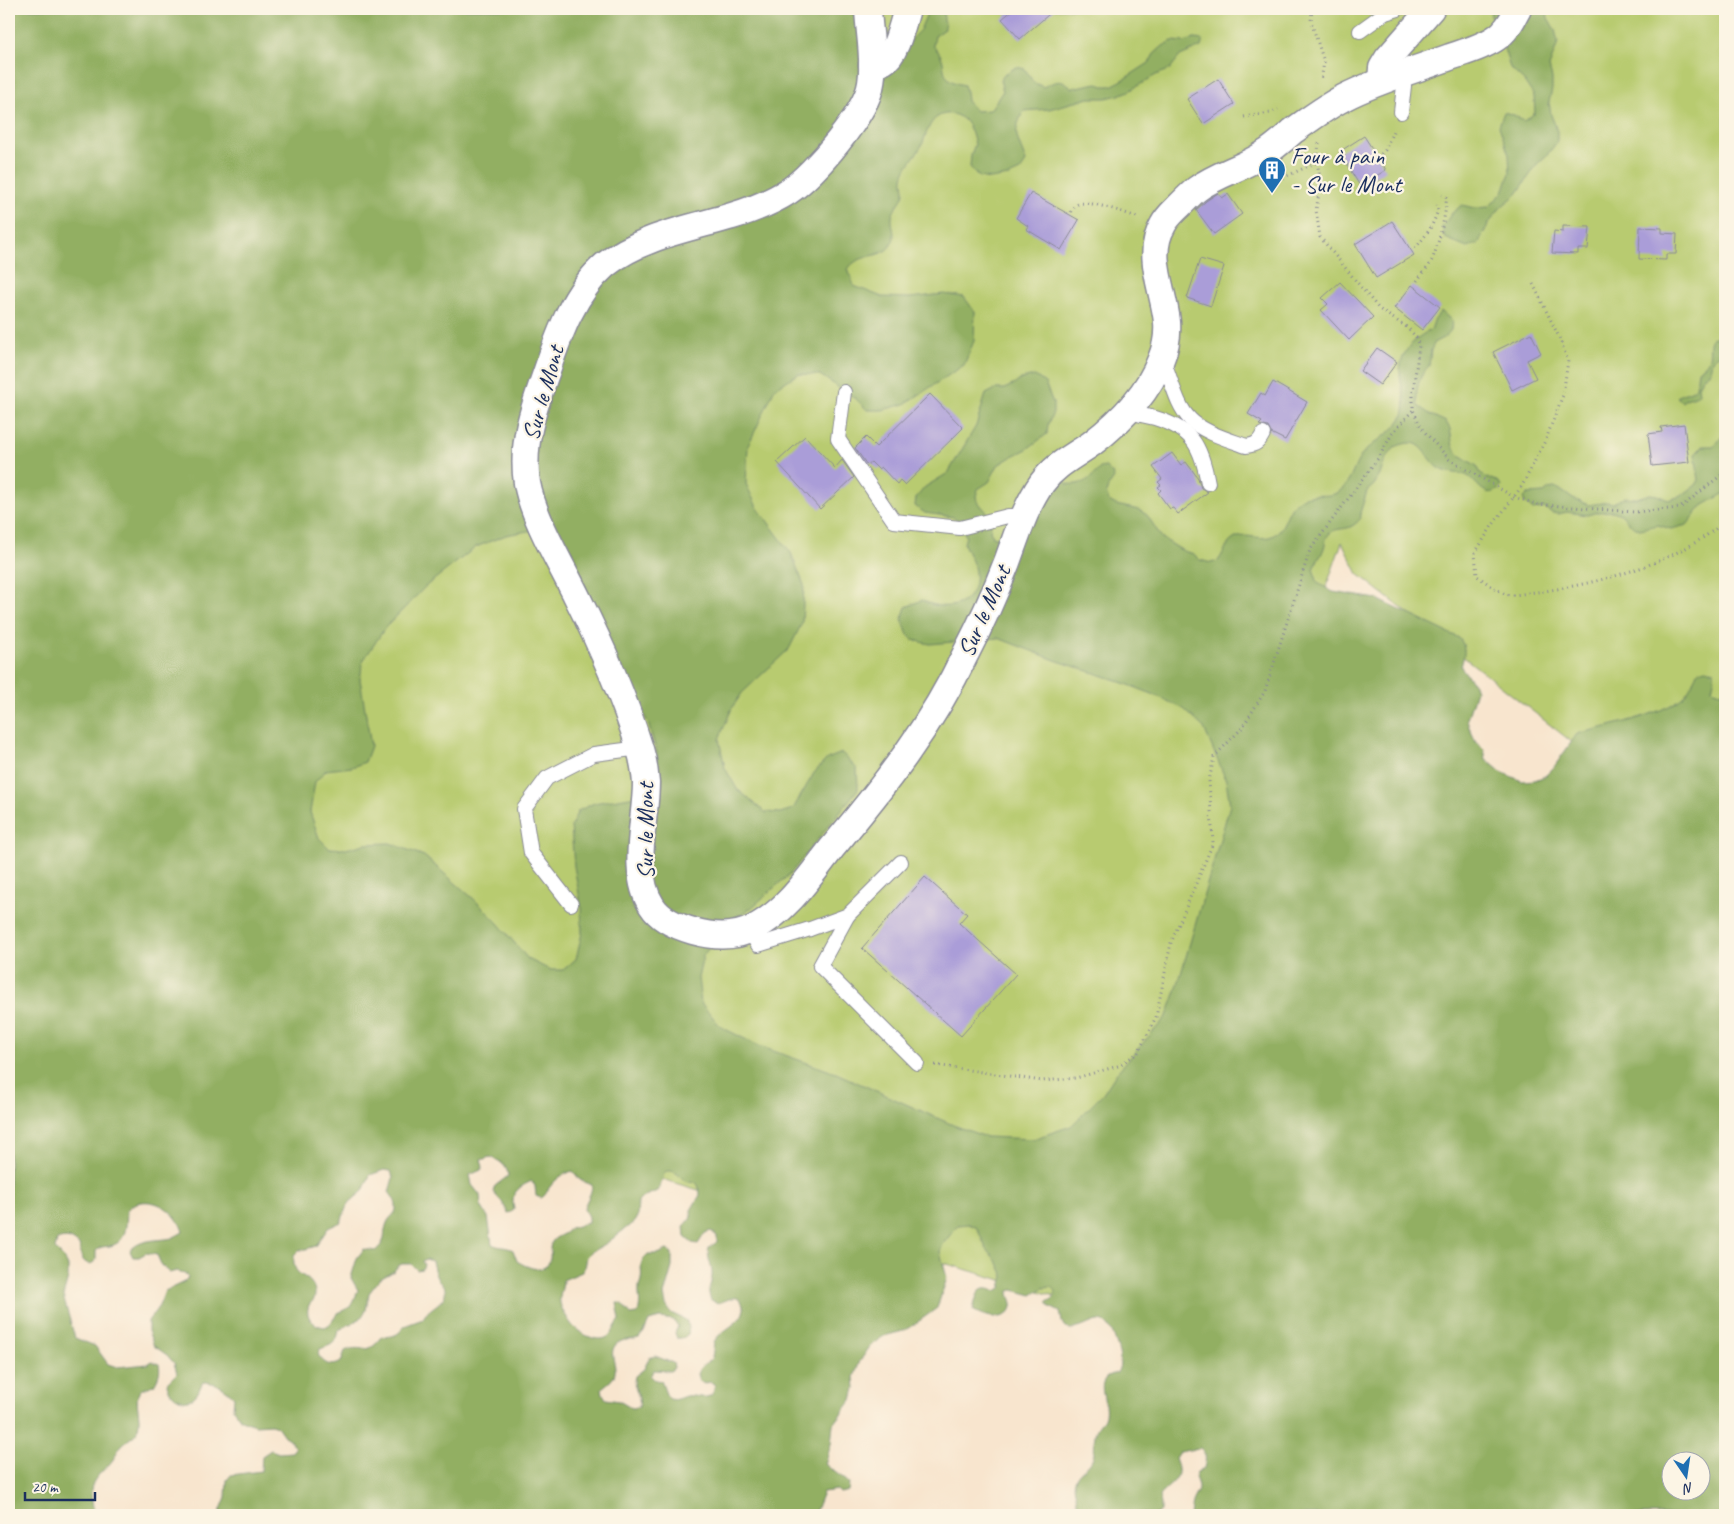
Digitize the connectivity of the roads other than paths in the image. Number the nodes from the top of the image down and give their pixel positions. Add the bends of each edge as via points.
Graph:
1 (868, 9) edge
2 (907, 9) edge
3 (1398, 9) edge
4 (1431, 9) edge
5 (1518, 9) edge
6 (1360, 31) dead end
7 (872, 64) junction
8 (1391, 78) junction
9 (1402, 112) road end
10 (1159, 364) junction
11 (844, 392) dead end
12 (1129, 409) junction
13 (1263, 434) dead end
14 (1208, 483) dead end
15 (1024, 516) junction
16 (640, 748) junction
17 (901, 862) dead end
18 (571, 904) dead end
19 (848, 915) junction
20 (749, 930) junction
21 (917, 1063) road end

1 - 7 street, Sur le Mont
2 - 7 street via 890,56
3 - 6 lane via 1385,13
4 - 8 street via 1382,68
5 - 8 street, Sur le Mont via 1498,37 1469,51
7 - 16 street, Sur le Mont via 870,89 859,113 840,139 798,184 748,211 643,244 600,269 570,311 534,408 525,448 530,497 604,652
8 - 9 lane via 1404,86
8 - 10 street, Sur le Mont via 1325,108 1264,154 1195,190 1169,216 1161,227 1156,249 1167,324 1167,340
10 - 12 street, Sur le Mont
10 - 13 lane via 1165,365 1183,409 1200,427 1246,446 1253,446
11 - 15 lane via 838,439 894,521 960,528 1008,516
12 - 14 lane via 1136,416 1168,422 1192,438 1202,455
12 - 15 street, Sur le Mont via 1109,429 1049,474
15 - 20 street, Sur le Mont via 963,661 924,730 898,768 798,891 781,908
16 - 18 lane via 594,754 547,778 524,809 531,853
16 - 20 street, Sur le Mont via 646,783 642,878 649,902 660,916 686,930 718,936
17 - 19 lane
19 - 20 lane via 758,945
19 - 21 lane via 820,966

